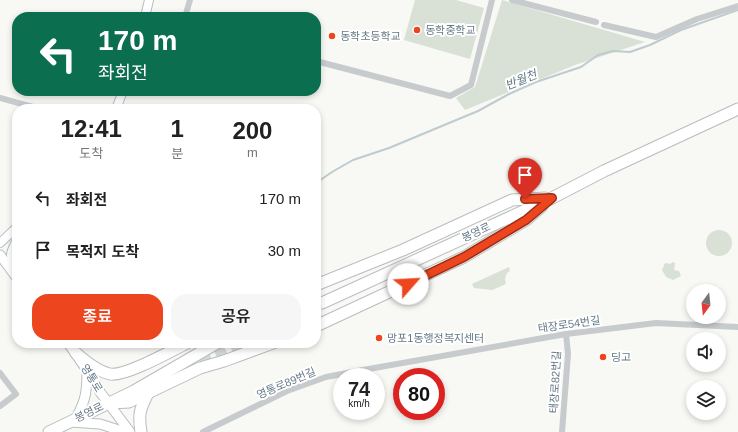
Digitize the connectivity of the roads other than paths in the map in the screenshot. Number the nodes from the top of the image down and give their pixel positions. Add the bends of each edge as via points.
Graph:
1 (149, 0) edge
2 (190, 0) edge
3 (492, 0) edge
4 (512, 0) edge
5 (738, 6) edge
6 (148, 12) edge
7 (186, 12) edge
8 (596, 22) dead end
9 (604, 25) dead end
10 (321, 61) edge
11 (0, 98) edge
12 (21, 104) edge
13 (738, 108) edge
14 (552, 198) junction
15 (12, 232) edge
16 (0, 243) edge
17 (12, 244) edge
18 (12, 249) edge
19 (0, 255) edge
20 (12, 261) edge
21 (12, 271) edge
22 (321, 283) edge
23 (322, 304) dead end
24 (321, 324) edge
25 (738, 327) edge
26 (566, 334) junction
27 (72, 348) edge
28 (177, 348) edge
29 (208, 348) edge
30 (259, 348) edge
31 (76, 353) junction
32 (405, 363) joint
33 (87, 370) junction
34 (0, 373) edge
35 (148, 393) junction
36 (108, 403) junction
37 (0, 406) edge
38 (73, 420) junction
39 (49, 432) edge
40 (125, 432) edge
41 (130, 432) edge
42 (141, 432) edge
43 (203, 432) edge
44 (562, 432) edge

1 - 6 street
2 - 7 street
3 - 10 street via 471,85 450,96
4 - 8 street
5 - 9 street via 697,19 656,37
11 - 12 street
13 - 14 highway, 봉영로
14 - 22 highway via 512,200 403,250
14 - 23 highway, 봉영로
14 - 24 highway via 526,220 464,257
15 - 16 street
17 - 19 street
18 - 20 street
19 - 21 main road
25 - 26 street, 태장로54번길 via 656,323
26 - 32 street, 태장로54번길
26 - 44 street, 태장로82번길 via 568,354
27 - 31 main road, 영통로
28 - 31 highway via 119,374 97,369
29 - 36 highway, 봉영로
30 - 35 highway via 200,368
31 - 33 main road, 영통로
32 - 43 street, 영통로89번길 via 326,377 287,391
33 - 36 main road, 영통로
33 - 38 main road via 86,397
34 - 37 street via 16,394
35 - 36 highway via 129,402
35 - 42 highway via 139,417
36 - 38 highway, 봉영로
36 - 41 main road, 영통로
38 - 39 highway, 봉영로
38 - 40 main road via 100,424

